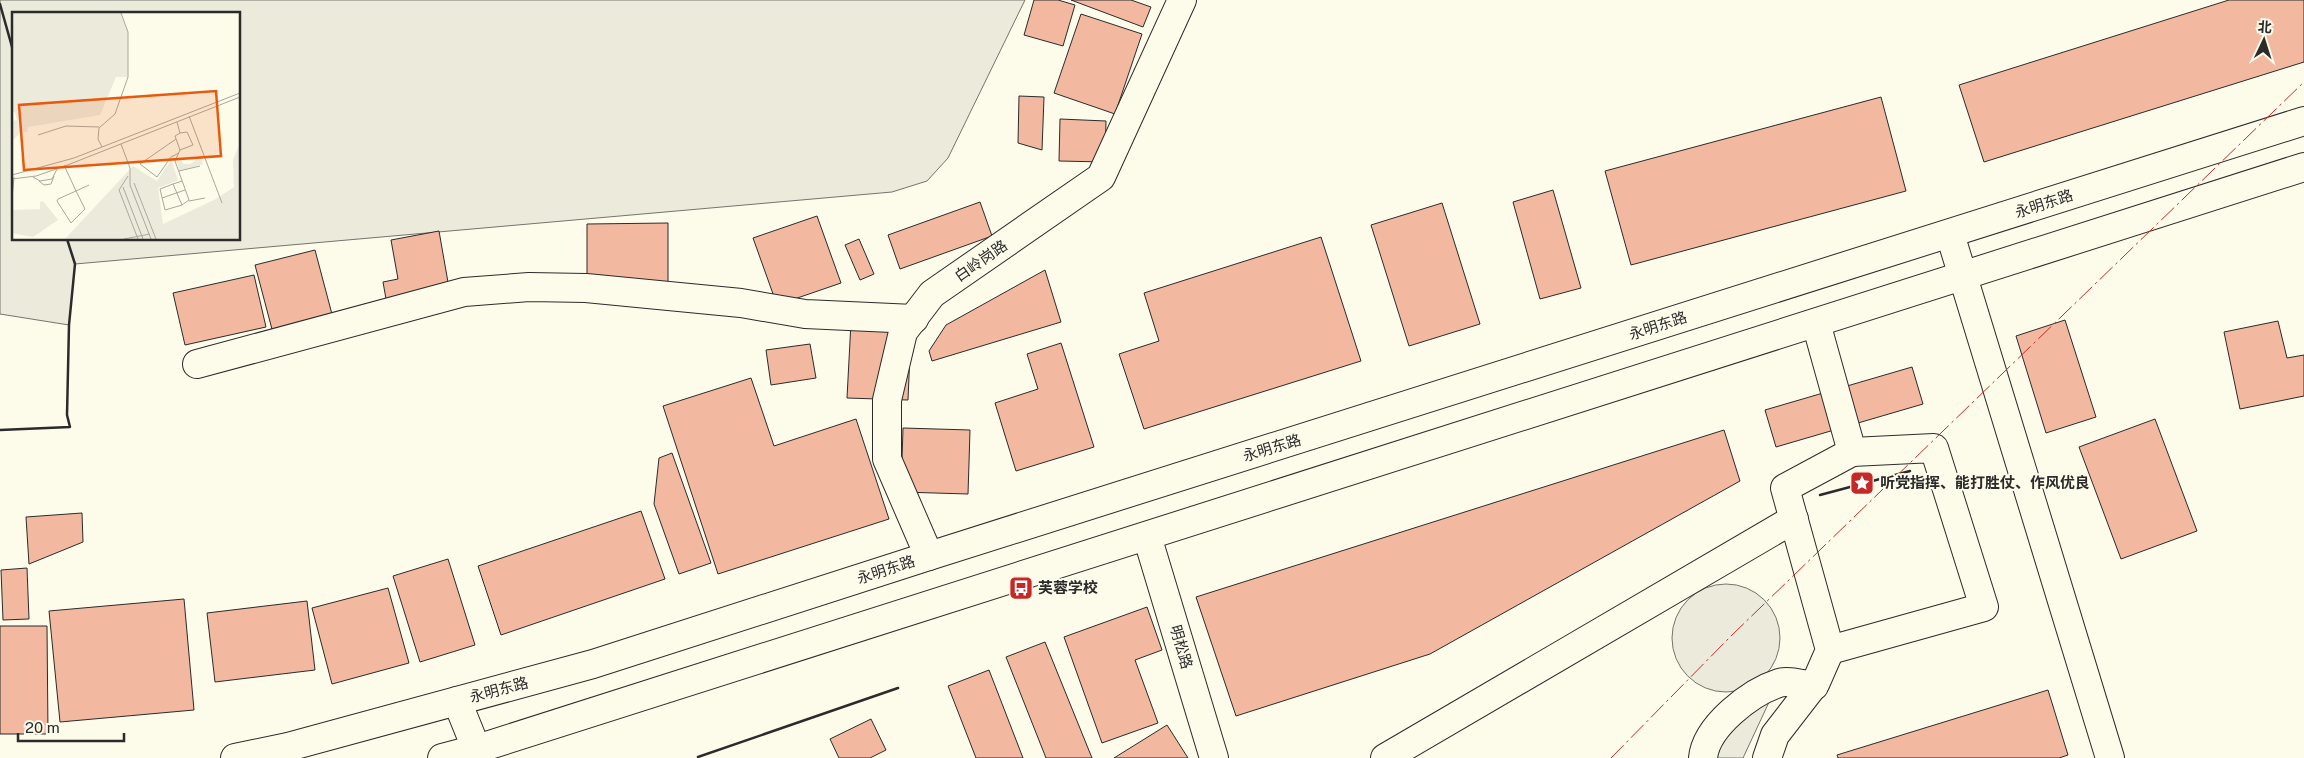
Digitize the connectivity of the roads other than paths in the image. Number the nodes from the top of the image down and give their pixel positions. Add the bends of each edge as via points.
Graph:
1 (1182, 0) edge
2 (2304, 121) edge
3 (2304, 167) edge
4 (1950, 234) junction
5 (1963, 276) junction
6 (914, 319) junction
7 (1816, 323) junction
8 (197, 364) dead end
9 (1852, 452) junction
10 (1794, 519) junction
11 (1147, 536) junction
12 (929, 556) junction
13 (1830, 650) junction
14 (1814, 686) junction
15 (457, 701) junction
16 (478, 753) edge
17 (236, 758) edge
18 (442, 758) edge
19 (1214, 758) edge
20 (1385, 758) edge
21 (1703, 758) edge
22 (1767, 758) edge
23 (2110, 758) edge

1 - 6 main road, 白岭岗路 via 1101,177 932,294
2 - 4 main road, 永明东路
3 - 5 main road
4 - 5 main road
4 - 12 main road, 永明东路
5 - 7 main road
5 - 23 main road
6 - 8 main road via 805,314 741,303 586,288 529,287 464,292
6 - 12 main road, 白岭岗路 via 903,332 887,400 887,460
7 - 9 main road
7 - 11 main road
9 - 10 main road via 1785,488
9 - 13 main road via 1934,448 1984,608
10 - 13 main road
10 - 20 main road
11 - 16 main road
11 - 19 main road, 明松路
12 - 15 main road, 永明东路 via 593,664
13 - 14 main road
14 - 21 main road via 1781,682 1744,702 1719,724 1704,750
14 - 22 main road via 1774,735
15 - 16 main road
15 - 17 main road, 永明东路
16 - 18 main road

